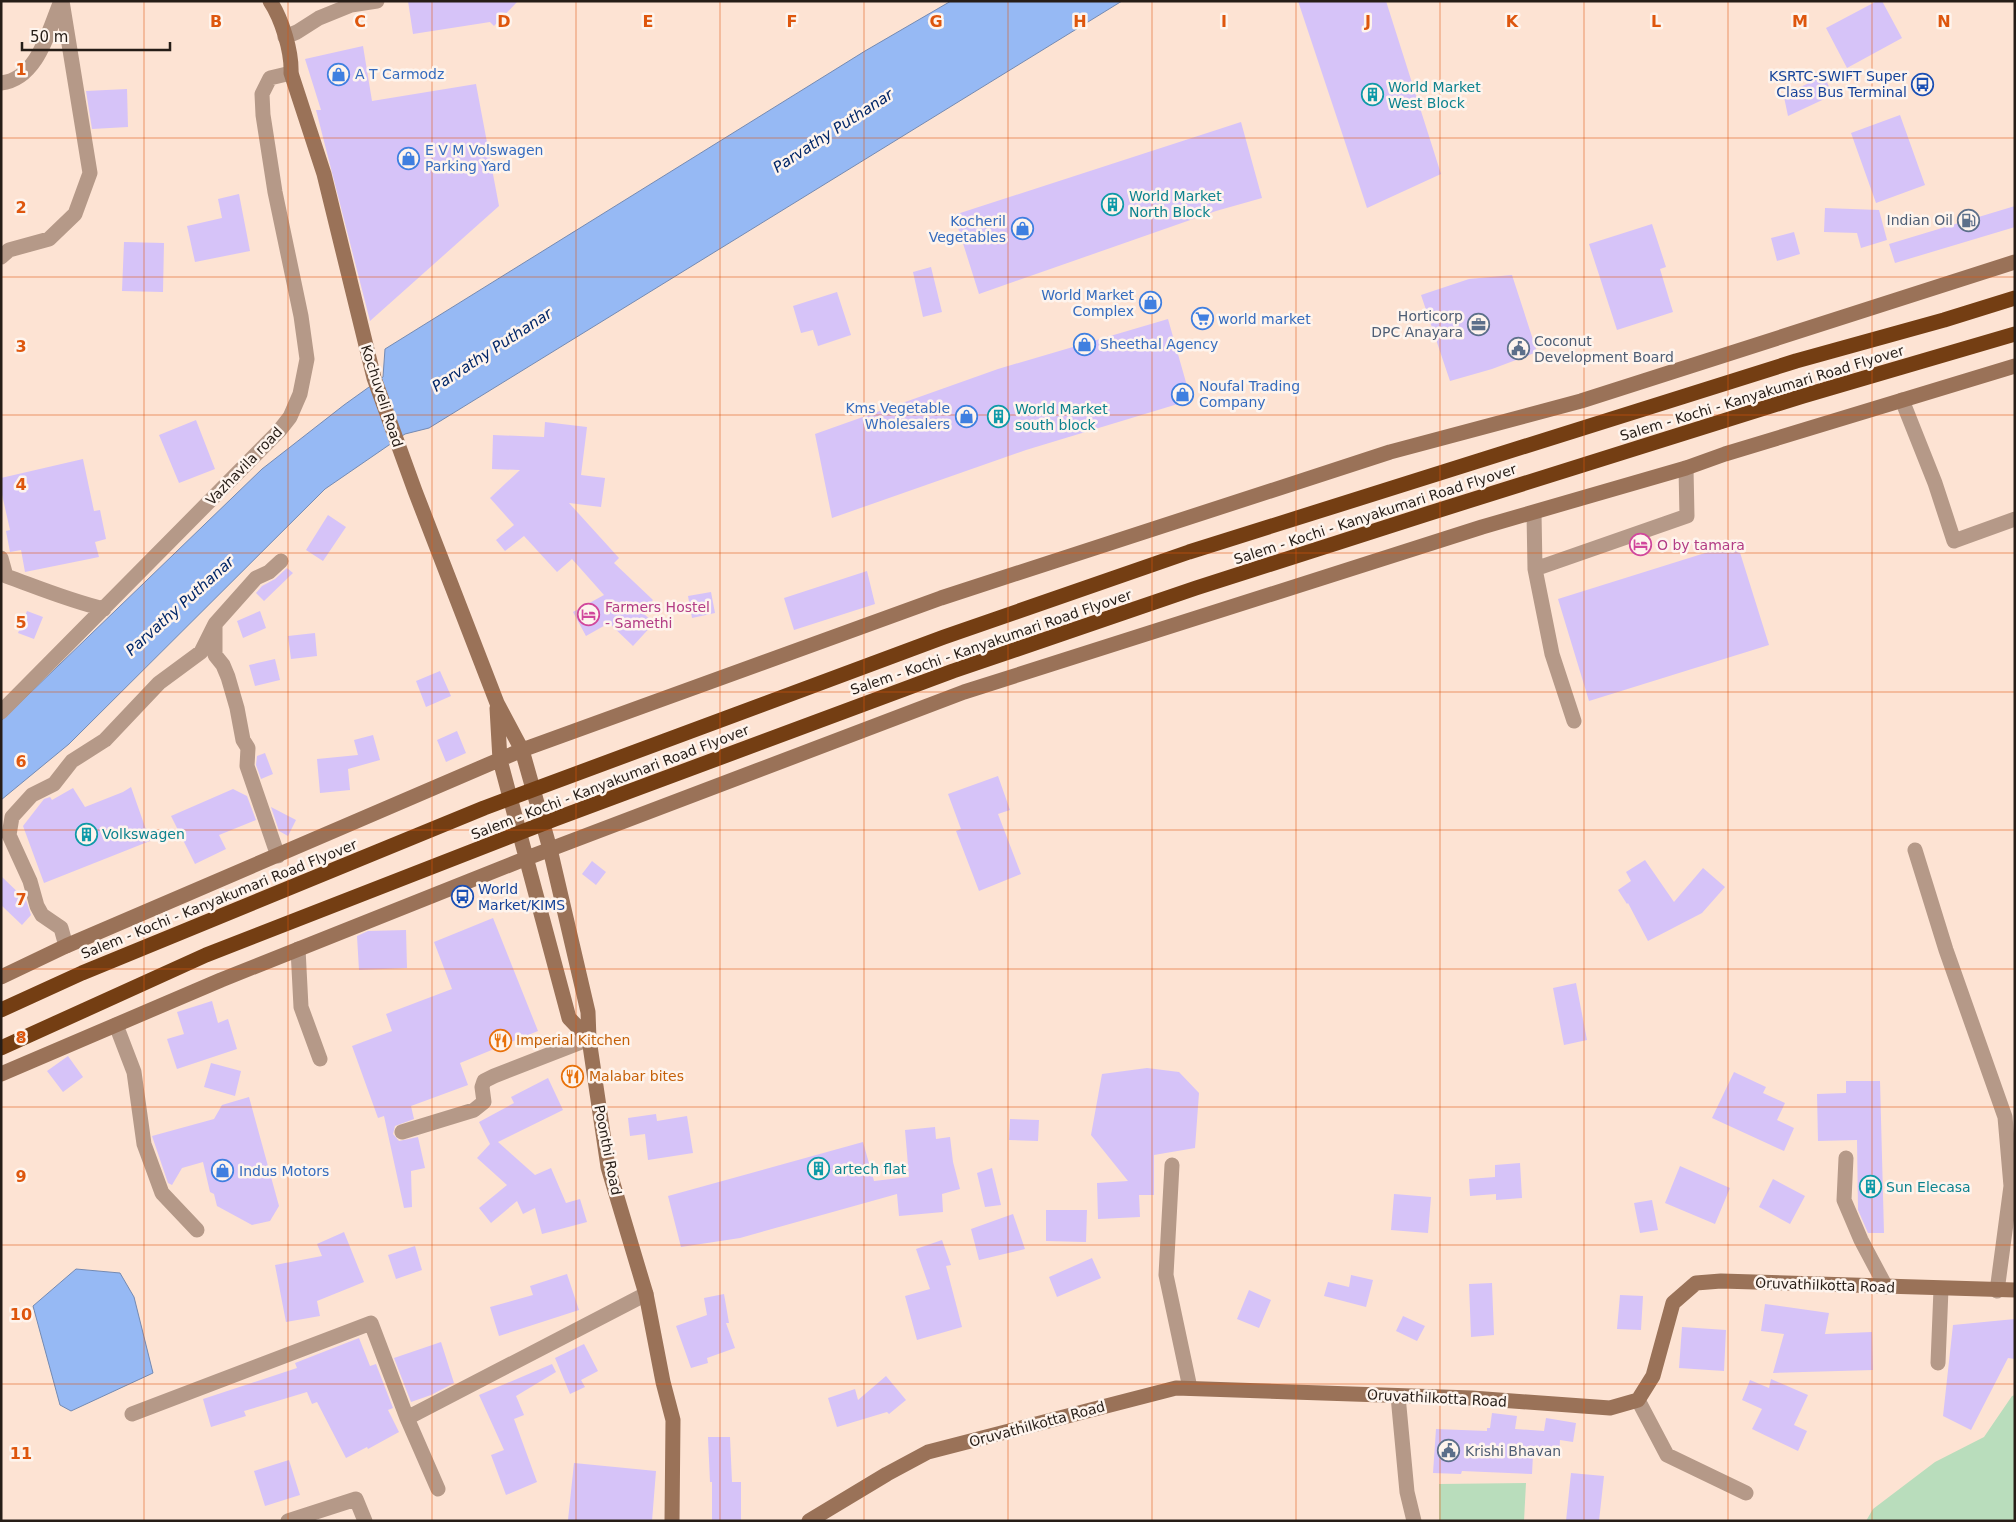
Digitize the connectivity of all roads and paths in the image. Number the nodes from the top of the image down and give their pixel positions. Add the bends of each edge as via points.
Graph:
1 (61, 1) edge
2 (270, 1) edge
3 (377, 1) edge
4 (285, 37) junction
5 (291, 73) junction
6 (1, 83) edge
7 (1, 257) edge
8 (2015, 262) edge
9 (2015, 298) edge
10 (2015, 334) edge
11 (2015, 366) edge
12 (1902, 400) junction
13 (1686, 468) junction
14 (1534, 513) junction
15 (2015, 520) edge
16 (1, 558) edge
17 (281, 561) dead end
18 (1535, 569) junction
19 (104, 609) junction
20 (215, 624) junction
21 (497, 703) junction
22 (1, 712) edge
23 (1574, 721) dead end
24 (522, 750) junction
25 (500, 760) junction
26 (550, 849) junction
27 (1915, 850) dead end
28 (278, 856) junction
29 (527, 858) junction
30 (66, 946) junction
31 (298, 949) junction
32 (1, 977) edge
33 (1, 1010) edge
34 (116, 1025) junction
35 (589, 1039) junction
36 (1, 1048) edge
37 (320, 1059) dead end
38 (1, 1074) edge
39 (402, 1132) dead end
40 (1846, 1158) dead end
41 (1172, 1165) dead end
42 (197, 1230) dead end
43 (1886, 1287) junction
44 (1941, 1290) junction
45 (1997, 1290) junction
46 (2015, 1290) edge
47 (646, 1294) junction
48 (1938, 1363) dead end
49 (1190, 1388) junction
50 (1398, 1396) junction
51 (1638, 1400) junction
52 (132, 1414) dead end
53 (407, 1418) junction
54 (438, 1489) dead end
55 (1746, 1493) dead end
56 (288, 1521) edge
57 (365, 1521) edge
58 (672, 1521) edge
59 (809, 1521) edge
60 (1414, 1521) edge

1 - 6 street via 40,54 26,72
1 - 7 street via 90,173 75,214 49,239 9,250
2 - 4 street, Kochuveli Road
3 - 4 street via 351,5
4 - 5 street, Kochuveli Road via 292,60
5 - 19 street, Vazhavila road via 270,78 262,94 275,192 307,360 300,394 290,417 279,431
5 - 21 street, Kochuveli Road via 324,174 374,378
8 - 24 street via 1581,401 1390,452 950,595
9 - 33 highway, Salem - Kochi - Kanyakumari Road Flyover via 1796,361 1189,552 944,637 484,808
10 - 36 highway, Salem - Kochi - Kanyakumari Road Flyover via 1794,399 1196,588 953,671 555,819 206,955
11 - 12 street
12 - 13 street
12 - 15 street via 1954,541
13 - 14 street
13 - 18 street via 1687,516
14 - 18 street
14 - 26 street via 964,692
16 - 19 street via 6,576 69,600
17 - 20 street via 256,578
18 - 23 street via 1552,654
19 - 22 street, Vazhavila road
20 - 28 street via 215,655 228,677 243,740 248,748 247,766
20 - 30 street via 201,652 159,682 105,740 72,761 54,784 32,795 12,817 9,835 30,881 37,906 42,915 61,928
21 - 24 street, Kochuveli Road
21 - 25 street
24 - 25 street
24 - 26 street, Poonthi Road
25 - 28 street
25 - 29 street
26 - 29 street
26 - 35 street, Poonthi Road via 588,1012
27 - 45 street via 1946,950 2005,1117 2011,1186
28 - 30 street
29 - 31 street
29 - 35 street via 569,1018
30 - 32 street
31 - 34 street
31 - 37 street via 301,1007
34 - 38 street
34 - 42 street via 134,1072 144,1144 162,1193
35 - 39 street via 484,1081 484,1102 474,1110
35 - 47 street, Poonthi Road via 608,1167
40 - 43 street via 1844,1200
41 - 49 street via 1166,1275
43 - 44 street, Oruvathilkotta Road
43 - 51 street, Oruvathilkotta Road via 1722,1281 1696,1284 1673,1303 1653,1376
44 - 45 street, Oruvathilkotta Road
44 - 48 street
45 - 46 street, Oruvathilkotta Road
47 - 53 street
47 - 58 street, Poonthi Road via 673,1420
49 - 50 street, Oruvathilkotta Road
49 - 59 street, Oruvathilkotta Road via 1176,1388 928,1452
50 - 51 street, Oruvathilkotta Road via 1610,1408
50 - 60 street via 1407,1492
51 - 55 street via 1667,1455
52 - 53 street via 371,1323
53 - 54 street
56 - 57 street via 356,1499

